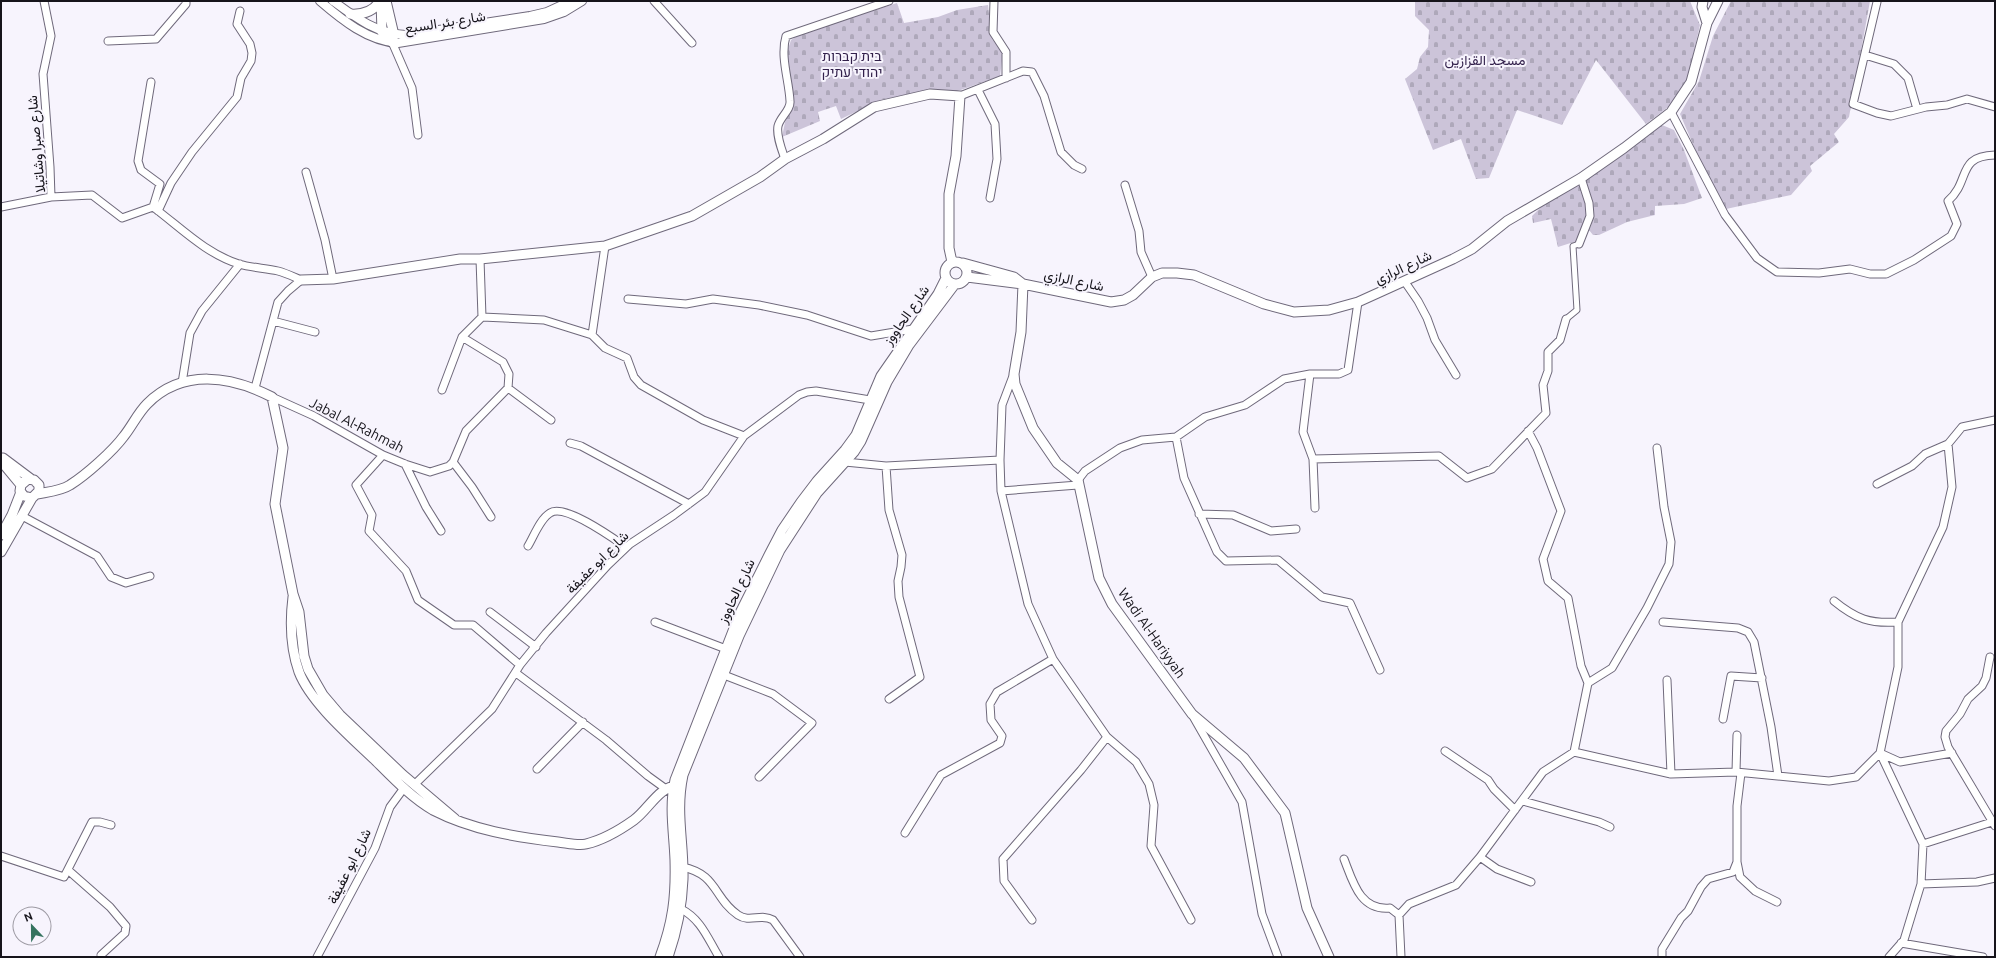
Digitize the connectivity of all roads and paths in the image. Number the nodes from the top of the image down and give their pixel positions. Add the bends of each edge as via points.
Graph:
1 (44, 1) edge
2 (186, 1) edge
3 (320, 1) edge
4 (333, 1) edge
5 (381, 1) edge
6 (386, 1) edge
7 (571, 1) edge
8 (582, 1) edge
9 (654, 1) edge
10 (889, 1) edge
11 (994, 1) edge
12 (1703, 1) edge
13 (1718, 1) edge
14 (1877, 2) edge
15 (240, 11) dead end
16 (350, 14) junction
17 (1707, 23) junction
18 (382, 32) junction
19 (393, 38) junction
20 (108, 41) dead end
21 (692, 42) dead end
22 (1865, 55) junction
23 (1006, 78) junction
24 (151, 82) dead end
25 (978, 90) junction
26 (960, 96) junction
27 (1995, 107) edge
28 (1917, 109) junction
29 (1671, 112) junction
30 (418, 135) dead end
31 (1995, 155) edge
32 (785, 159) junction
33 (1082, 169) dead end
34 (306, 172) dead end
35 (1580, 178) junction
36 (1125, 185) dead end
37 (51, 197) junction
38 (990, 198) dead end
39 (1, 207) edge
40 (156, 209) junction
41 (1579, 244) joint
42 (605, 246) junction
43 (480, 259) junction
44 (952, 262) junction
45 (240, 264) junction
46 (963, 264) junction
47 (967, 277) junction
48 (1152, 277) junction
49 (946, 278) junction
50 (333, 279) junction
51 (301, 280) junction
52 (1405, 282) junction
53 (955, 284) junction
54 (1023, 284) junction
55 (628, 299) dead end
56 (1358, 302) junction
57 (482, 317) junction
58 (1566, 320) joint
59 (273, 322) junction
60 (913, 329) junction
61 (315, 332) dead end
62 (592, 336) junction
63 (462, 337) junction
64 (1014, 374) junction
65 (1310, 374) junction
66 (1456, 375) dead end
67 (182, 383) junction
68 (255, 388) junction
69 (508, 388) junction
70 (442, 390) dead end
71 (272, 397) junction
72 (870, 400) junction
73 (551, 420) dead end
74 (1995, 420) edge
75 (1528, 431) junction
76 (744, 436) junction
77 (1176, 437) junction
78 (570, 442) dead end
79 (1948, 444) junction
80 (1657, 448) dead end
81 (383, 455) junction
82 (1, 456) edge
83 (1000, 460) junction
84 (1313, 460) junction
85 (1, 461) edge
86 (453, 462) junction
87 (845, 462) junction
88 (405, 464) junction
89 (886, 466) junction
90 (1078, 483) junction
91 (1877, 484) dead end
92 (21, 488) junction
93 (35, 489) junction
94 (1001, 491) junction
95 (689, 504) junction
96 (1315, 508) dead end
97 (1199, 514) junction
98 (22, 516) junction
99 (491, 517) dead end
100 (1296, 529) dead end
101 (441, 531) dead end
102 (1, 535) edge
103 (528, 546) dead end
104 (626, 547) junction
105 (1, 552) edge
106 (150, 576) dead end
107 (293, 594) junction
108 (1834, 601) dead end
109 (490, 612) dead end
110 (655, 622) dead end
111 (1663, 622) dead end
112 (1898, 622) junction
113 (536, 647) junction
114 (726, 649) junction
115 (1990, 657) dead end
116 (1053, 659) junction
117 (520, 665) junction
118 (1380, 670) dead end
119 (516, 673) junction
120 (724, 675) junction
121 (1762, 678) junction
122 (1667, 680) dead end
123 (1588, 683) junction
124 (889, 700) dead end
125 (1192, 714) junction
126 (1723, 719) dead end
127 (583, 722) junction
128 (1737, 735) dead end
129 (1107, 737) junction
130 (1444, 751) dead end
131 (1574, 752) junction
132 (1880, 753) junction
133 (1952, 753) junction
134 (537, 770) dead end
135 (1739, 772) junction
136 (1671, 774) junction
137 (1778, 776) junction
138 (759, 778) dead end
139 (414, 785) junction
140 (674, 787) junction
141 (404, 788) junction
142 (1523, 801) junction
143 (1515, 810) junction
144 (455, 819) junction
145 (1994, 824) edge
146 (111, 825) dead end
147 (1610, 826) dead end
148 (905, 833) dead end
149 (1923, 844) junction
150 (1, 856) edge
151 (1480, 858) junction
152 (1344, 859) dead end
153 (1737, 862) junction
154 (682, 867) junction
155 (68, 870) junction
156 (1995, 878) edge
157 (1531, 882) dead end
158 (1921, 884) junction
159 (1777, 902) dead end
160 (680, 910) junction
161 (1399, 915) junction
162 (1032, 920) dead end
163 (1191, 920) dead end
164 (1901, 943) junction
165 (101, 955) dead end
166 (318, 957) edge
167 (660, 957) edge
168 (668, 957) edge
169 (719, 957) edge
170 (800, 957) edge
171 (1278, 957) edge
172 (1329, 957) edge
173 (1401, 957) edge
174 (1662, 957) edge
175 (1889, 957) edge
176 (1982, 957) edge

1 - 37 street, شارع صبرا وشاتيلا via 51,36 43,74
2 - 20 street via 156,39
3 - 19 street, شارع بئر السبع via 353,26 378,39
4 - 16 street
5 - 16 main road via 372,11 358,15
5 - 18 main road
6 - 19 main road
7 - 19 street, شارع بئر السبع via 547,12 530,16
8 - 19 street, شارع بئر السبع via 564,12 544,19 417,40
9 - 21 street
10 - 32 street via 786,36 785,68 790,103 778,126 780,147
11 - 23 street via 992,32 1006,52
12 - 17 main road, شارع الرازي via 1702,7
13 - 17 main road, شارع الرازي
14 - 22 street
15 - 40 street via 237,24 250,44 252,53 239,84 237,97 192,152
16 - 18 street
17 - 29 main road, شارع الرازي via 1691,82
18 - 19 main road
19 - 30 street via 412,88
22 - 28 street via 1894,64 1908,78
22 - 28 street via 1853,104 1891,116
23 - 25 street
23 - 33 street via 1024,70 1032,72 1044,96 1061,152
24 - 40 street via 138,161 141,170 160,184
25 - 26 street
25 - 38 street via 995,124 997,159
26 - 32 main road via 930,94 874,106 823,139
26 - 44 main road via 956,156 949,194 949,248
27 - 28 street via 1967,99 1947,106
29 - 31 street via 1725,215 1757,258 1776,272 1850,269 1870,274 1886,274 1914,260 1951,236 1957,224 1948,201 1961,184 1967,165 1980,155
29 - 35 main road, شارع الرازي
32 - 42 main road via 760,177 692,216
34 - 50 street
35 - 41 street via 1589,203 1590,216
35 - 52 main road, شارع الرازي via 1507,221 1472,249
36 - 48 street via 1139,231 1140,252
37 - 39 street
37 - 40 street, شارع صبرا وشاتيلا via 92,195 122,218
40 - 45 street via 186,234 226,259
41 - 58 street via 1573,246 1577,310
42 - 43 main road
42 - 62 street
43 - 50 main road via 460,259
43 - 57 street
44 - 46 main road
44 - 49 main road via 945,271
45 - 51 street via 279,272
45 - 67 street via 202,311 190,333
46 - 47 main road via 967,270
46 - 54 main road, شارع الرازي via 1014,277
47 - 53 main road via 962,283
47 - 54 main road, شارع الرازي
48 - 54 main road, شارع الرازي via 1133,295 1124,300 1111,302
48 - 56 main road, شارع الرازي via 1162,273 1194,275 1264,304 1294,312 1329,310
49 - 53 main road
49 - 60 main road, شارع الحاووز
50 - 51 main road
51 - 59 street via 278,302
52 - 56 main road, شارع الرازي
52 - 66 street via 1421,307 1435,340
53 - 87 main road via 909,345 887,382 861,441
54 - 64 main road
55 - 60 street via 686,304 713,299 759,305 807,315 871,336
56 - 65 street via 1348,370 1339,374
57 - 62 street via 544,320
57 - 63 street
58 - 75 street via 1560,340 1548,352 1548,371 1543,384 1546,413
59 - 61 street
59 - 68 street
60 - 72 main road, شارع الحاووز via 882,376
62 - 76 street via 605,348 627,358 634,377 642,385 703,420
63 - 69 street via 503,362 509,374
63 - 70 street
64 - 83 street via 1002,405
64 - 90 main road via 1018,394 1033,428 1057,463
65 - 77 street via 1284,379 1245,405 1205,417
65 - 84 street via 1303,432
67 - 68 main road via 214,378
67 - 93 main road via 150,402 123,438 68,486
68 - 71 main road
69 - 73 street
69 - 86 street via 466,431
71 - 81 street, Jabal Al-Rahmah via 314,416
71 - 107 main road via 282,448 275,504
72 - 76 street, شارع ابو عفيفة via 816,391 807,392 799,395
72 - 114 main road, شارع الحاووز via 856,435 813,486 782,530 740,613
74 - 79 street via 1962,427
75 - 84 street via 1492,469 1467,478 1439,456
75 - 123 street via 1561,511 1543,559 1548,581 1568,598 1581,666
76 - 95 street, شارع ابو عفيفة via 704,492
77 - 90 street via 1142,440 1120,448 1085,472
77 - 97 street via 1184,478
78 - 95 street
79 - 91 street via 1925,454 1912,466
79 - 112 street via 1952,487 1943,528
80 - 123 street via 1671,542 1669,564 1612,668
81 - 88 street, Jabal Al-Rahmah
81 - 117 street via 356,485 372,515 369,531 406,571 418,600 454,624 473,625
82 - 93 main road
83 - 89 street
83 - 94 street
84 - 96 street
85 - 92 main road
86 - 88 street, Jabal Al-Rahmah via 449,466 430,472
86 - 99 street
87 - 89 street
87 - 120 main road via 817,493 780,550 756,597
88 - 101 street
89 - 124 street via 890,510 902,555 902,568 898,580 899,597 920,676
90 - 94 street
90 - 125 main road, Wadi Al-Hariyyah via 1099,578 1112,604
92 - 93 main road via 25,480
92 - 93 main road via 26,498
92 - 102 main road via 12,515
93 - 98 main road
94 - 116 street via 1028,604
95 - 104 street, شارع ابو عفيفة
97 - 100 street via 1233,515 1271,531
97 - 118 street via 1217,552 1226,561 1278,560 1322,597 1350,603
98 - 105 main road
98 - 106 street via 98,556 111,577 126,583
103 - 104 street via 547,516 557,510 598,528
104 - 113 street, شارع ابو عفيفة
107 - 139 main road via 300,612 304,656 311,675 323,695
107 - 141 main road via 291,615 294,650 299,673 305,684 314,698 347,733
108 - 112 street via 1848,612 1879,624
109 - 113 street
110 - 114 street
111 - 121 street via 1745,630 1754,642
112 - 132 street via 1898,667
113 - 117 street, شارع ابو عفيفة
114 - 140 main road, شارع الحاووز via 683,756
115 - 133 street via 1982,686 1968,699 1946,731 1948,747
116 - 129 street
116 - 148 street via 997,692 990,704 991,720 1002,736 1000,743 941,775
117 - 119 street, شارع ابو عفيفة
119 - 127 street
119 - 139 street, شارع ابو عفيفة via 492,709
120 - 138 street via 773,694 812,723
120 - 140 main road via 684,775
121 - 126 street via 1731,676
121 - 137 street
122 - 136 street
123 - 131 street
125 - 171 street via 1242,802 1262,914
125 - 172 main road, Wadi Al-Hariyyah via 1244,758 1285,813 1308,908
127 - 134 street
127 - 140 street
128 - 135 street
129 - 162 street via 1003,859 1004,881
129 - 163 street via 1136,762 1149,784 1154,805 1151,846
130 - 143 street via 1488,780
131 - 136 street
131 - 142 street via 1543,772
132 - 133 street via 1900,762
132 - 137 street via 1856,776 1829,781
132 - 149 street
133 - 145 street
135 - 136 street
135 - 137 street
135 - 153 street
139 - 144 main road
140 - 144 main road via 612,834 584,845 510,836
140 - 154 main road
140 - 167 main road, شارع الحاووز via 671,812 675,896 672,919
141 - 144 main road via 433,810
141 - 166 street, شارع ابو عفيفة via 390,807 375,848
142 - 143 street
142 - 147 street
143 - 151 street
145 - 149 street
146 - 155 street via 92,822
149 - 158 street
150 - 155 street via 64,877
151 - 157 street via 1497,869
151 - 161 street via 1456,886 1410,904
152 - 161 street via 1358,893 1381,909 1390,908
153 - 159 street via 1740,877 1755,891
153 - 174 street via 1733,872 1708,879 1701,887 1662,949
154 - 160 main road
154 - 170 street via 702,873 731,908 745,919 767,916 773,920
155 - 165 street via 110,906 126,926 125,933
156 - 158 street via 1977,882
158 - 164 street
160 - 168 main road
160 - 169 street via 700,924
161 - 173 street
164 - 175 street
164 - 176 street

